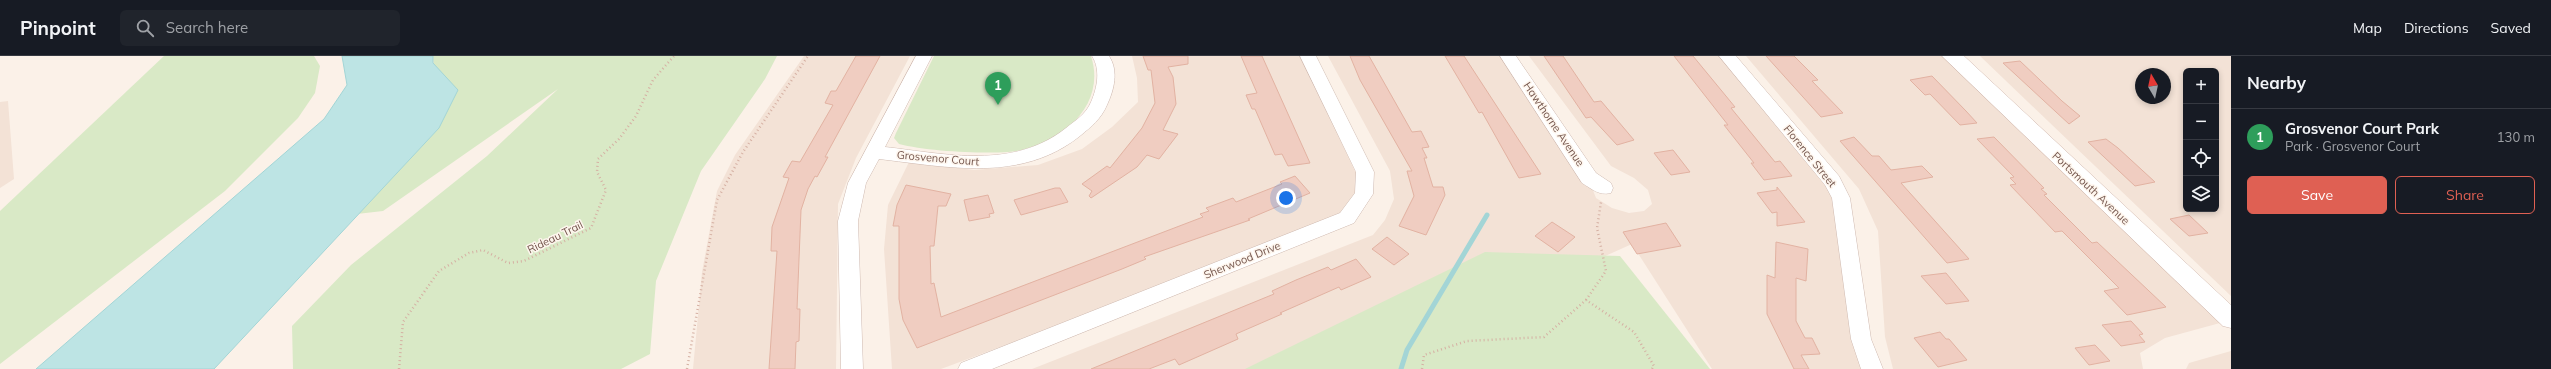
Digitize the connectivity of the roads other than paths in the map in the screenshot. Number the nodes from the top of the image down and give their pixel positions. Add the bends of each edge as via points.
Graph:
1 (924, 56) edge
2 (1100, 56) edge
3 (1308, 56) edge
4 (1508, 56) edge
5 (1727, 56) edge
6 (1952, 56) edge
7 (874, 152) junction
8 (1604, 188) road end
9 (2231, 319) edge
10 (852, 369) edge
11 (969, 369) edge
12 (1872, 369) edge

1 - 7 street
2 - 7 street, Grosvenor Court via 1104,62 1106,88 1094,115 1055,146 1007,161 963,162
3 - 11 street, Sherwood Drive via 1365,172 1364,194 1347,218
4 - 8 street, Hawthorne Avenue via 1589,178
5 - 12 street, Florence Street via 1832,181 1841,198 1860,339
6 - 9 main road, Portsmouth Avenue
7 - 10 street via 857,183 848,222

